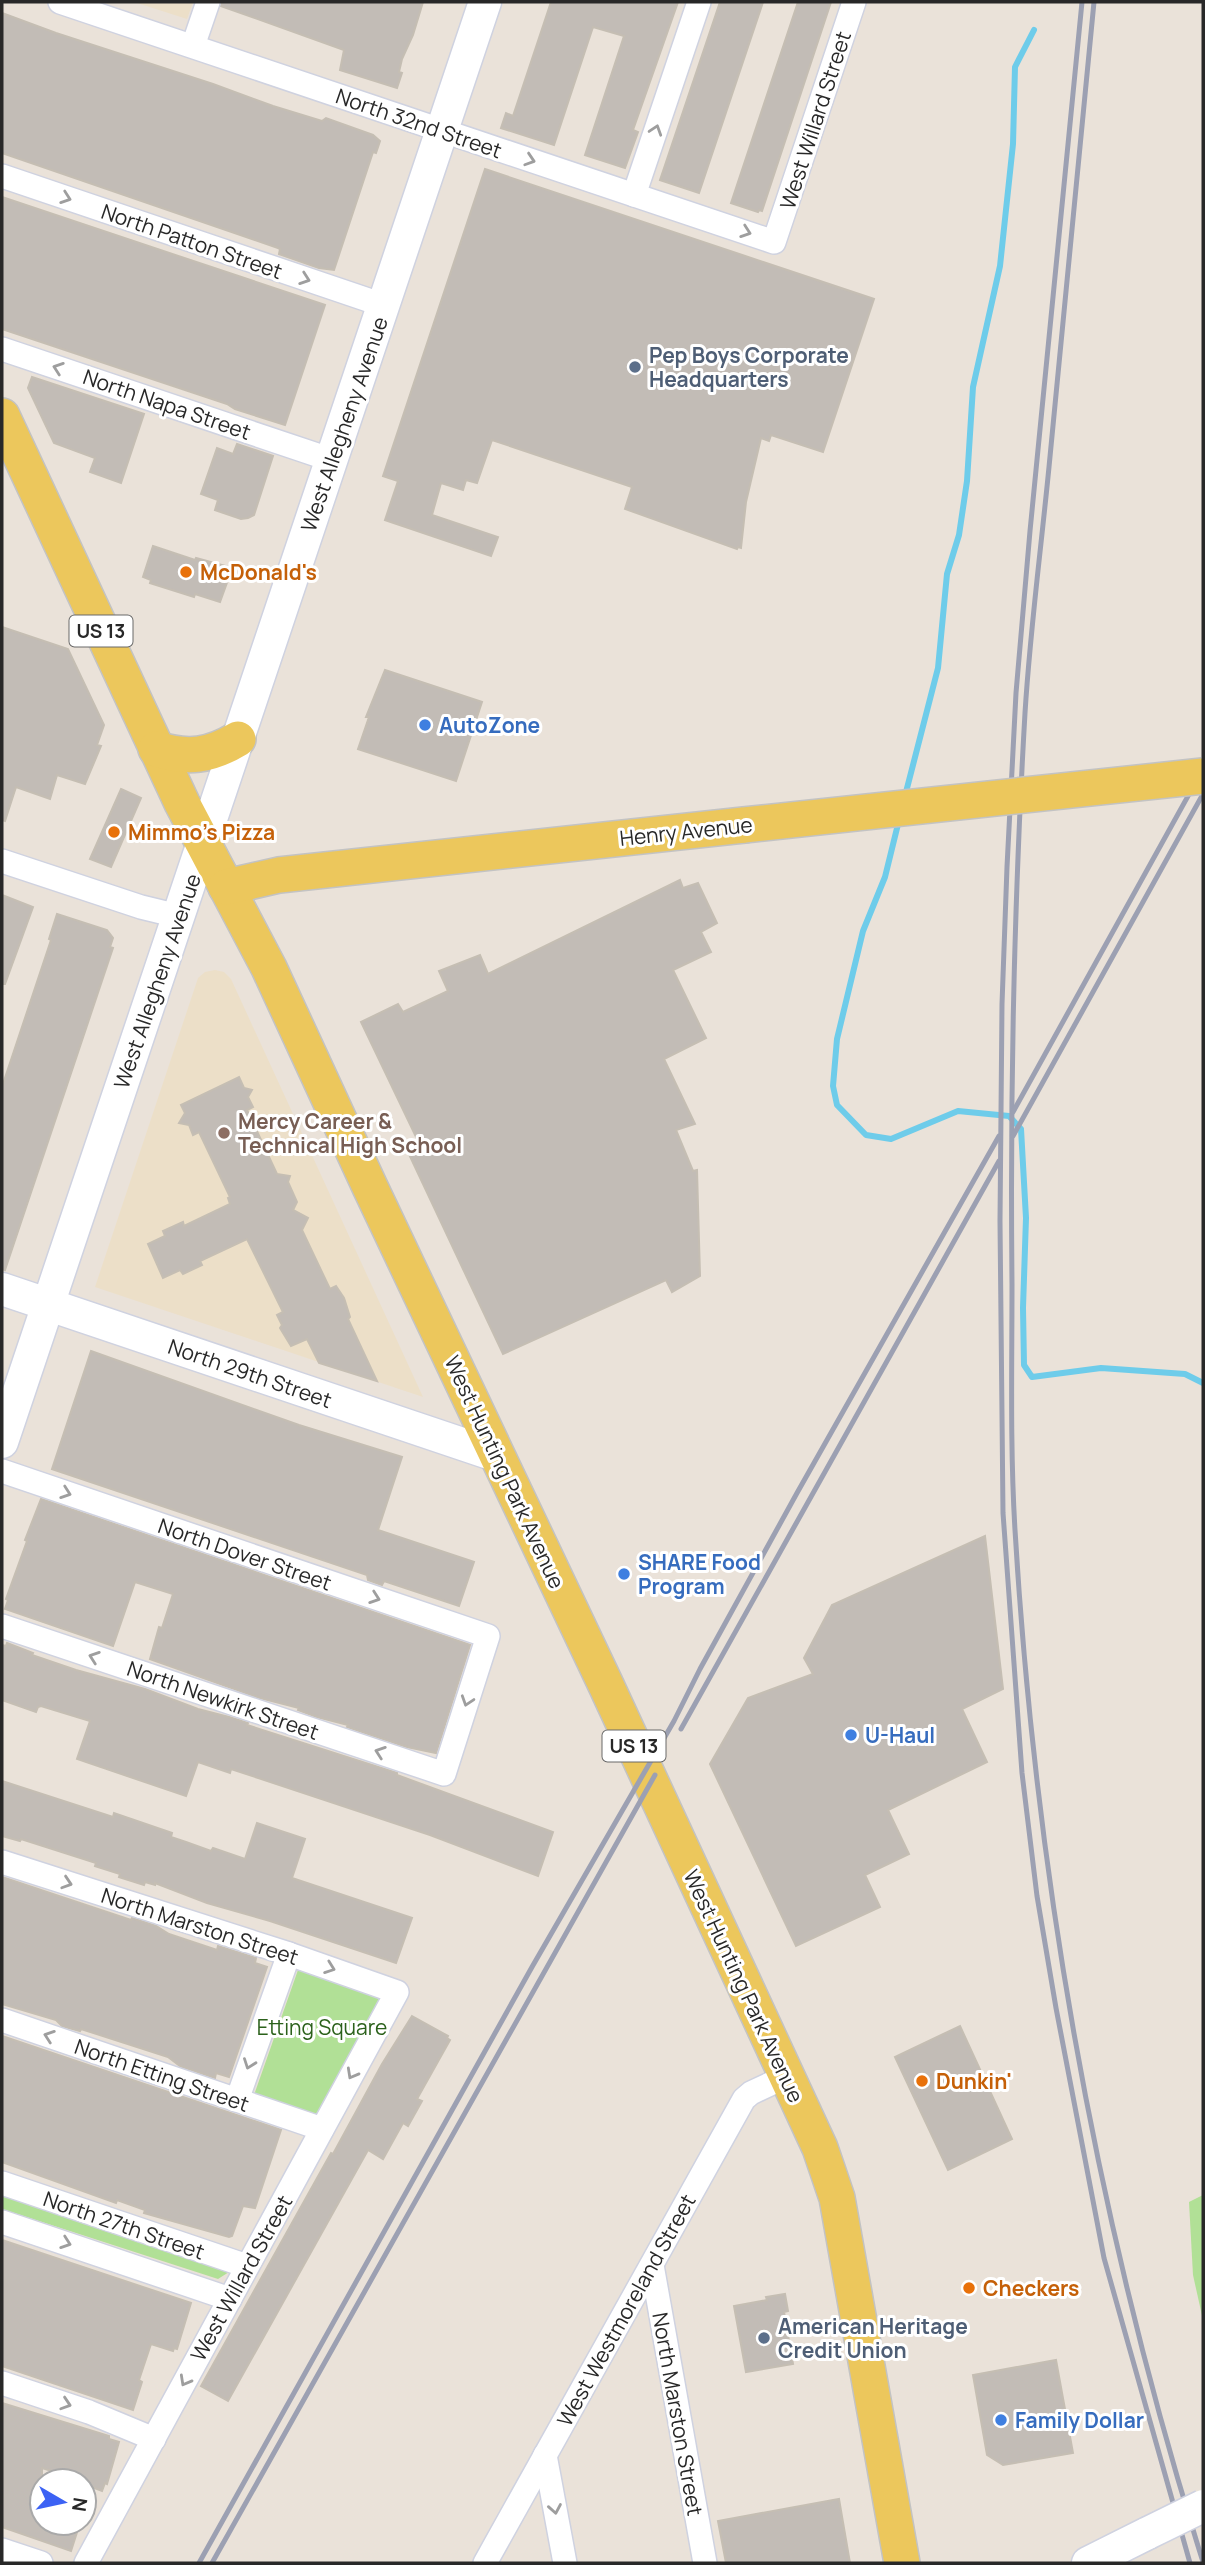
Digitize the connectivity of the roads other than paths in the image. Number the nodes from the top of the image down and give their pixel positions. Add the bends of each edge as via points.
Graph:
1 (60, 2) edge
2 (208, 2) edge
3 (485, 2) edge
4 (699, 2) edge
5 (854, 2) edge
6 (193, 46) junction
7 (442, 131) junction
8 (2, 176) edge
9 (634, 195) junction
10 (775, 238) joint
11 (383, 305) junction
12 (2, 349) edge
13 (2, 416) edge
14 (332, 460) junction
15 (238, 739) junction
16 (156, 749) junction
17 (1203, 776) edge
18 (204, 845) junction
19 (2, 861) edge
20 (226, 887) junction
21 (178, 916) junction
22 (2, 1289) edge
23 (48, 1305) junction
24 (2, 1443) edge
25 (498, 1456) junction
26 (2, 1471) edge
27 (2, 1626) edge
28 (444, 1774) joint
29 (2, 1862) edge
30 (289, 1954) junction
31 (397, 1992) joint
32 (2, 2020) edge
33 (787, 2076) junction
34 (237, 2100) junction
35 (322, 2129) junction
36 (2, 2183) edge
37 (2, 2222) edge
38 (652, 2264) junction
39 (247, 2266) junction
40 (230, 2299) junction
41 (2, 2383) edge
42 (153, 2439) junction
43 (545, 2455) junction
44 (1203, 2506) edge
45 (2, 2550) edge
46 (41, 2563) edge
47 (86, 2563) edge
48 (485, 2563) edge
49 (565, 2563) edge
50 (705, 2563) edge
51 (902, 2563) edge
52 (1088, 2563) edge

1 - 6 street, North 32nd Street
2 - 6 street
3 - 7 main road, West Allegheny Avenue
9 -> 4 street
5 - 10 street, West Willard Street
6 - 7 street, North 32nd Street
7 -> 9 street, North 32nd Street
7 - 11 main road, West Allegheny Avenue
8 -> 11 street, North Patton Street
9 -> 10 street, North 32nd Street via 774,242
11 - 14 main road, West Allegheny Avenue
14 -> 12 street, North Napa Street
13 - 16 main road, West Hunting Park Avenue / US 13
14 - 15 main road, West Allegheny Avenue
15 - 16 main road via 201,755
15 - 18 main road, West Allegheny Avenue
16 - 18 main road, West Hunting Park Avenue / US 13
17 - 20 main road, Henry Avenue, bridge via 279,875
18 - 20 main road, West Hunting Park Avenue / US 13
18 - 21 main road, West Allegheny Avenue
19 - 21 street
20 - 21 main road, Henry Avenue
20 - 25 main road, West Hunting Park Avenue / US 13 via 269,968
21 - 23 main road, West Allegheny Avenue
22 - 23 main road, North 29th Street
23 - 24 main road, West Allegheny Avenue
23 - 25 main road, North 29th Street
25 - 33 main road, West Hunting Park Avenue / US 13
26 -> 28 street, North Dover Street via 488,1636
28 -> 27 street, North Newkirk Street
29 -> 30 street, North Marston Street
30 -> 31 street, North Marston Street
30 -> 34 street
31 -> 35 street, West Willard Street
34 -> 32 street, North Etting Street
33 - 38 street, West Westmoreland Street via 744,2099
33 - 51 main road, West Hunting Park Avenue / US 13 via 837,2198
34 - 35 street, North Etting Street
35 - 39 street, West Willard Street
36 - 39 street, North 27th Street
37 -> 40 street, North 27th Street
38 - 43 street, West Westmoreland Street
38 - 50 street, North Marston Street
39 - 40 street, West Willard Street
40 -> 42 street, West Willard Street
41 -> 42 street
42 - 47 street, West Willard Street
43 - 48 street, West Westmoreland Street
43 -> 49 street
44 - 52 main road, bridge
45 - 46 street

